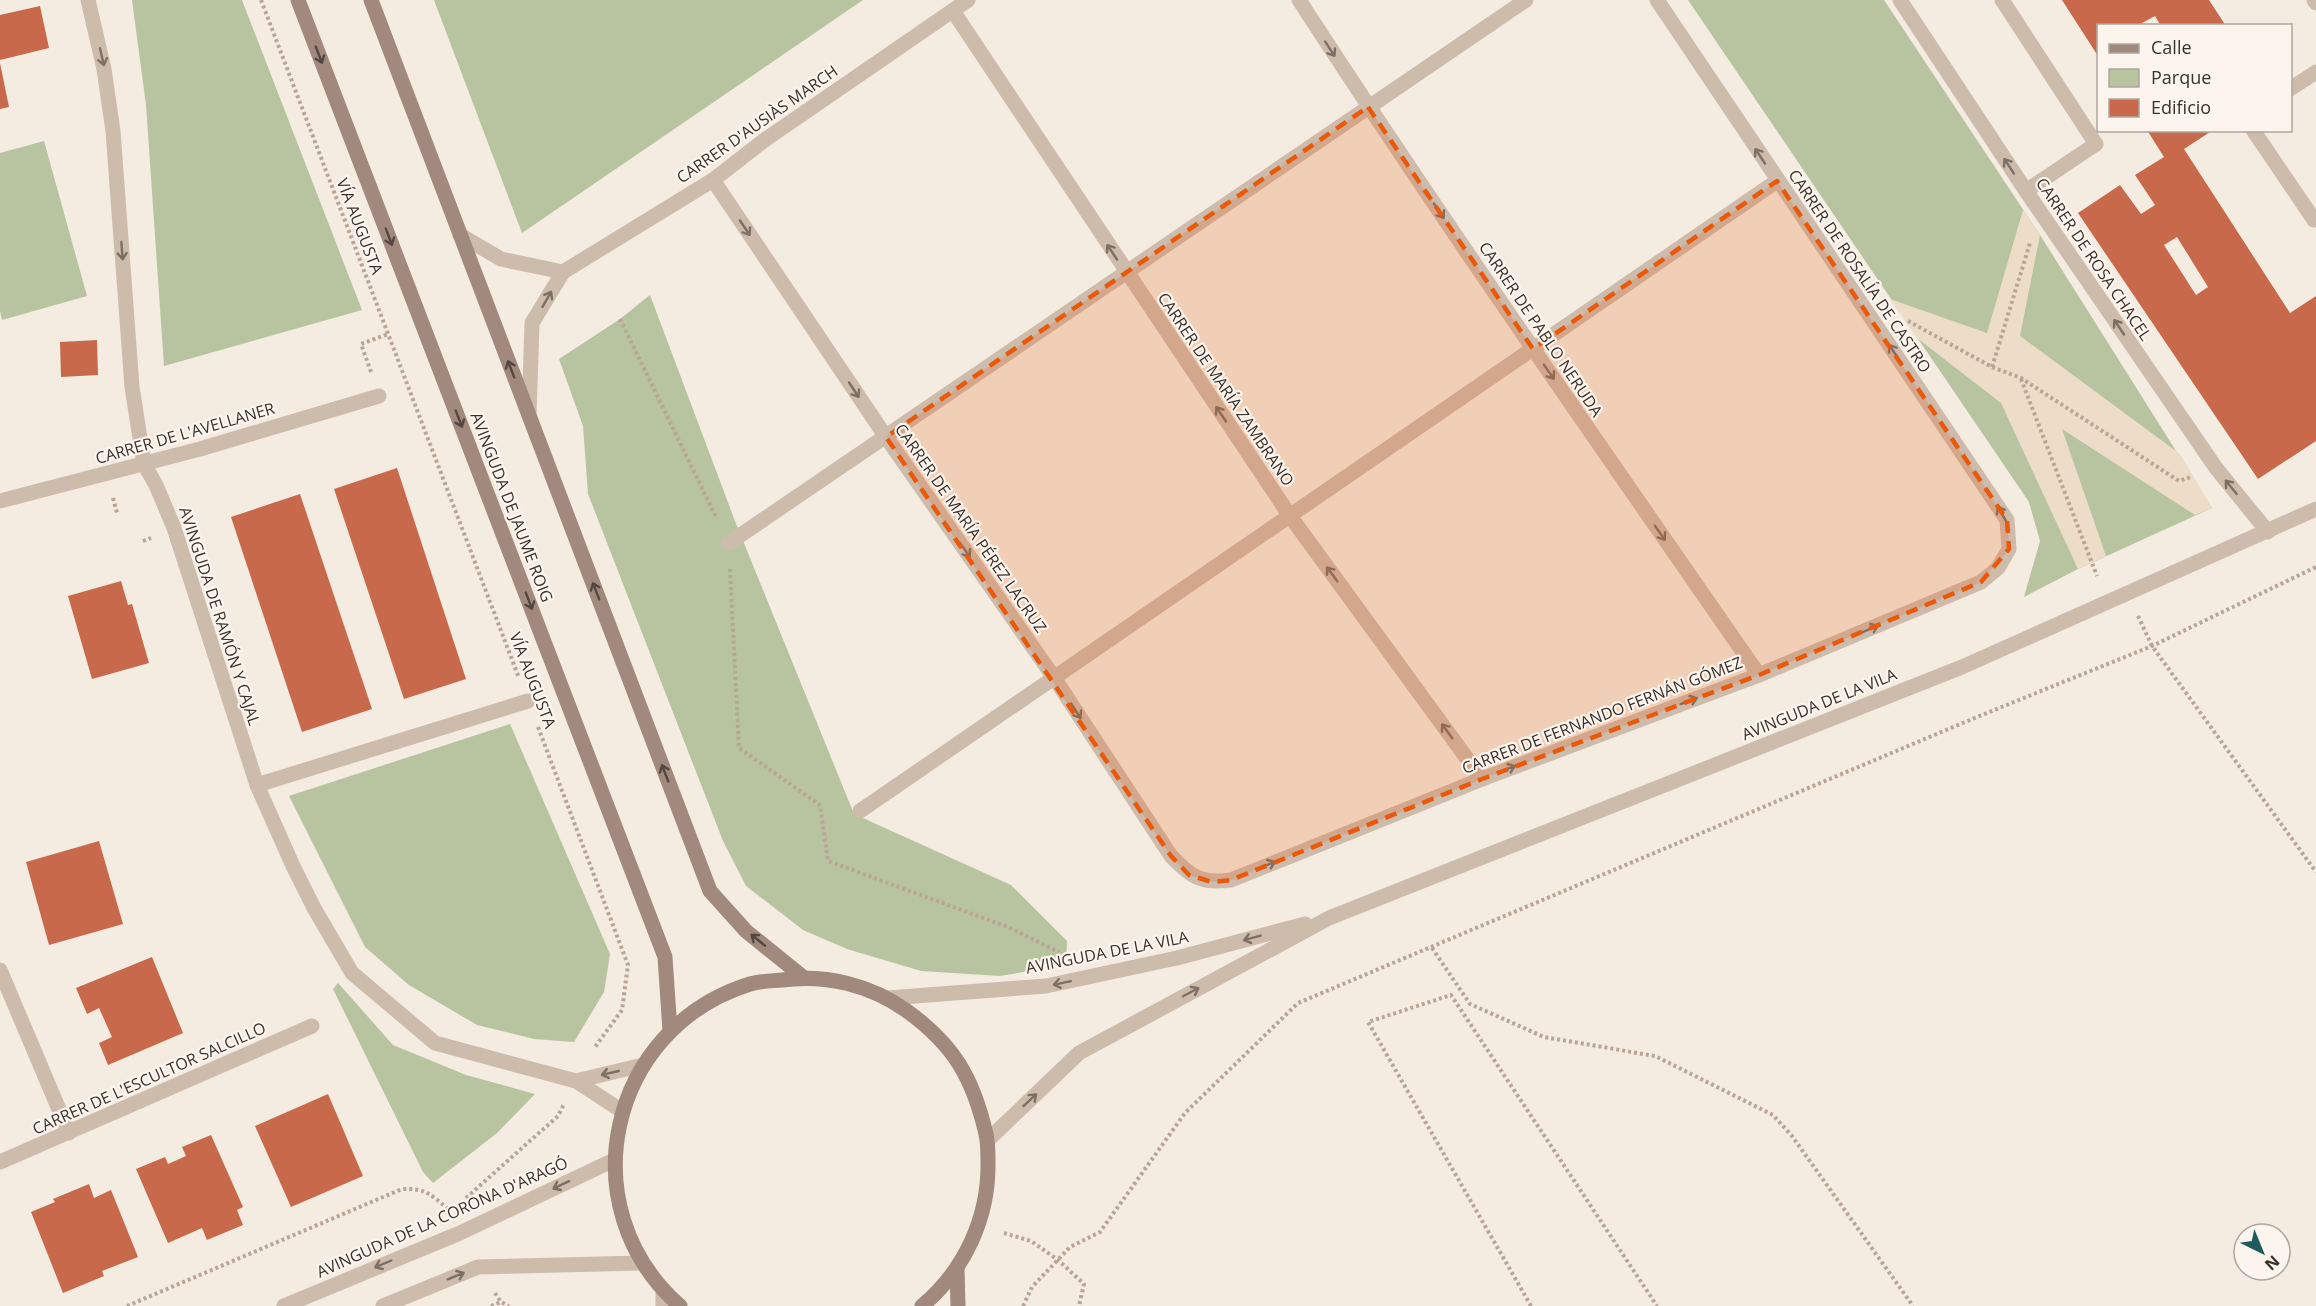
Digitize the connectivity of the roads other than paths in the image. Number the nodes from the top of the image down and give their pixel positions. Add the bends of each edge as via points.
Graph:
1 (88, 0) edge
2 (298, 0) edge
3 (371, 0) edge
4 (1299, 0) edge
5 (1526, 0) edge
6 (1657, 0) edge
7 (1900, 0) edge
8 (2002, 0) edge
9 (963, 3) edge
10 (2316, 72) edge
11 (2292, 88) edge
12 (1368, 107) junction
13 (2254, 132) edge
14 (713, 180) junction
15 (1777, 182) junction
16 (2026, 191) junction
17 (2316, 219) edge
18 (460, 235) junction
19 (563, 272) junction
20 (1126, 272) junction
21 (1533, 349) junction
22 (379, 396) road end
23 (530, 416) junction
24 (886, 437) junction
25 (144, 464) junction
26 (0, 501) edge
27 (2316, 509) edge
28 (1290, 516) junction
29 (2268, 532) junction
30 (729, 543) road end
31 (1998, 568) joint
32 (1758, 675) junction
33 (1055, 679) junction
34 (528, 701) road end
35 (1482, 779) junction
36 (257, 785) junction
37 (861, 811) dead end
38 (1212, 882) joint
39 (1329, 918) junction
40 (0, 970) edge
41 (803, 977) junction
42 (888, 998) junction
43 (312, 1026) dead end
44 (670, 1031) junction
45 (643, 1065) junction
46 (576, 1081) junction
47 (622, 1111) junction
48 (69, 1133) junction
49 (988, 1140) junction
50 (614, 1160) junction
51 (0, 1162) edge
52 (642, 1263) junction
53 (957, 1268) junction
54 (663, 1299) edge
55 (284, 1306) edge
56 (382, 1306) edge
57 (680, 1306) edge
58 (922, 1306) edge
59 (958, 1306) edge

1 -> 25 street, AVINGUDA DE RAMÓN Y CAJAL via 113,131 132,387
2 -> 44 main road, AVINGUDA DE JAUME ROIG via 665,957
3 - 18 main road
4 -> 12 street, CARRER DE PABLO NERUDA
5 - 12 street
15 -> 6 street, CARRER DE ROSALÍA DE CASTRO
16 -> 7 street, CARRER DE ROSA CHACEL
8 - 16 street via 2096,144
9 - 14 street, CARRER D'AUSIÀS MARCH
20 -> 9 street, CARRER DE MARÍA ZAMBRANO
10 - 11 street
12 - 20 street
12 -> 21 street, CARRER DE PABLO NERUDA
13 - 17 street
14 - 19 street, CARRER D'AUSIÀS MARCH
14 -> 24 street, CARRER DE MARÍA PÉREZ LACRUZ
15 - 21 street
31 -> 15 street, CARRER DE ROSALÍA DE CASTRO via 2009,549 2007,520
29 -> 16 street, CARRER DE ROSA CHACEL via 2216,468
18 - 19 street via 501,259
23 -> 18 main road
23 -> 19 street, CARRER D'AUSIÀS MARCH via 532,323
20 - 24 street
28 -> 20 street, CARRER DE MARÍA ZAMBRANO
21 - 28 street
21 -> 32 street, CARRER DE PABLO NERUDA
22 - 25 street, CARRER DE L'AVELLANER
41 -> 23 main road via 746,931 710,891
24 - 30 street
24 -> 33 street, CARRER DE MARÍA PÉREZ LACRUZ
25 - 26 street, CARRER DE L'AVELLANER
25 - 36 street, AVINGUDA DE RAMÓN Y CAJAL via 174,528
27 - 29 street, AVINGUDA DE LA VILA
28 - 33 street
35 -> 28 street, CARRER DE MARÍA ZAMBRANO
29 - 39 street, AVINGUDA DE LA VILA via 1962,667
32 -> 31 street, CARRER DE FERNANDO FERNÁN GÓMEZ via 1981,582
35 -> 32 street, CARRER DE FERNANDO FERNÁN GÓMEZ
33 - 37 street
33 -> 38 street, CARRER DE MARÍA PÉREZ LACRUZ via 1171,856 1189,875
34 - 36 street
38 -> 35 street, CARRER DE FERNANDO FERNÁN GÓMEZ via 1231,880
36 - 46 street, AVINGUDA DE RAMÓN Y CAJAL via 314,908 352,973 435,1043
39 -> 42 street, AVINGUDA DE LA VILA via 1177,958 1046,986
49 -> 39 street, AVINGUDA DE LA VILA via 1079,1053
40 - 48 street
41 - 42 main road via 846,982
41 - 44 main road via 735,990 693,1012
42 - 49 main road via 932,1029 955,1056 980,1106
43 - 48 street, CARRER DE L'ESCULTOR SALCILLO
44 - 45 main road
45 -> 46 street, AVINGUDA DE RAMÓN Y CAJAL
45 - 47 main road
46 - 47 street, AVINGUDA DE RAMÓN Y CAJAL
47 - 50 main road
48 - 51 street, CARRER DE L'ESCULTOR SALCILLO
49 - 53 main road via 988,1177 979,1225
50 - 52 main road via 621,1214
50 -> 55 street, AVINGUDA DE LA CORONA D'ARAGÓ via 460,1233
52 - 54 main road
56 -> 52 street via 478,1267
53 - 58 main road
53 - 59 main road
54 - 57 main road

